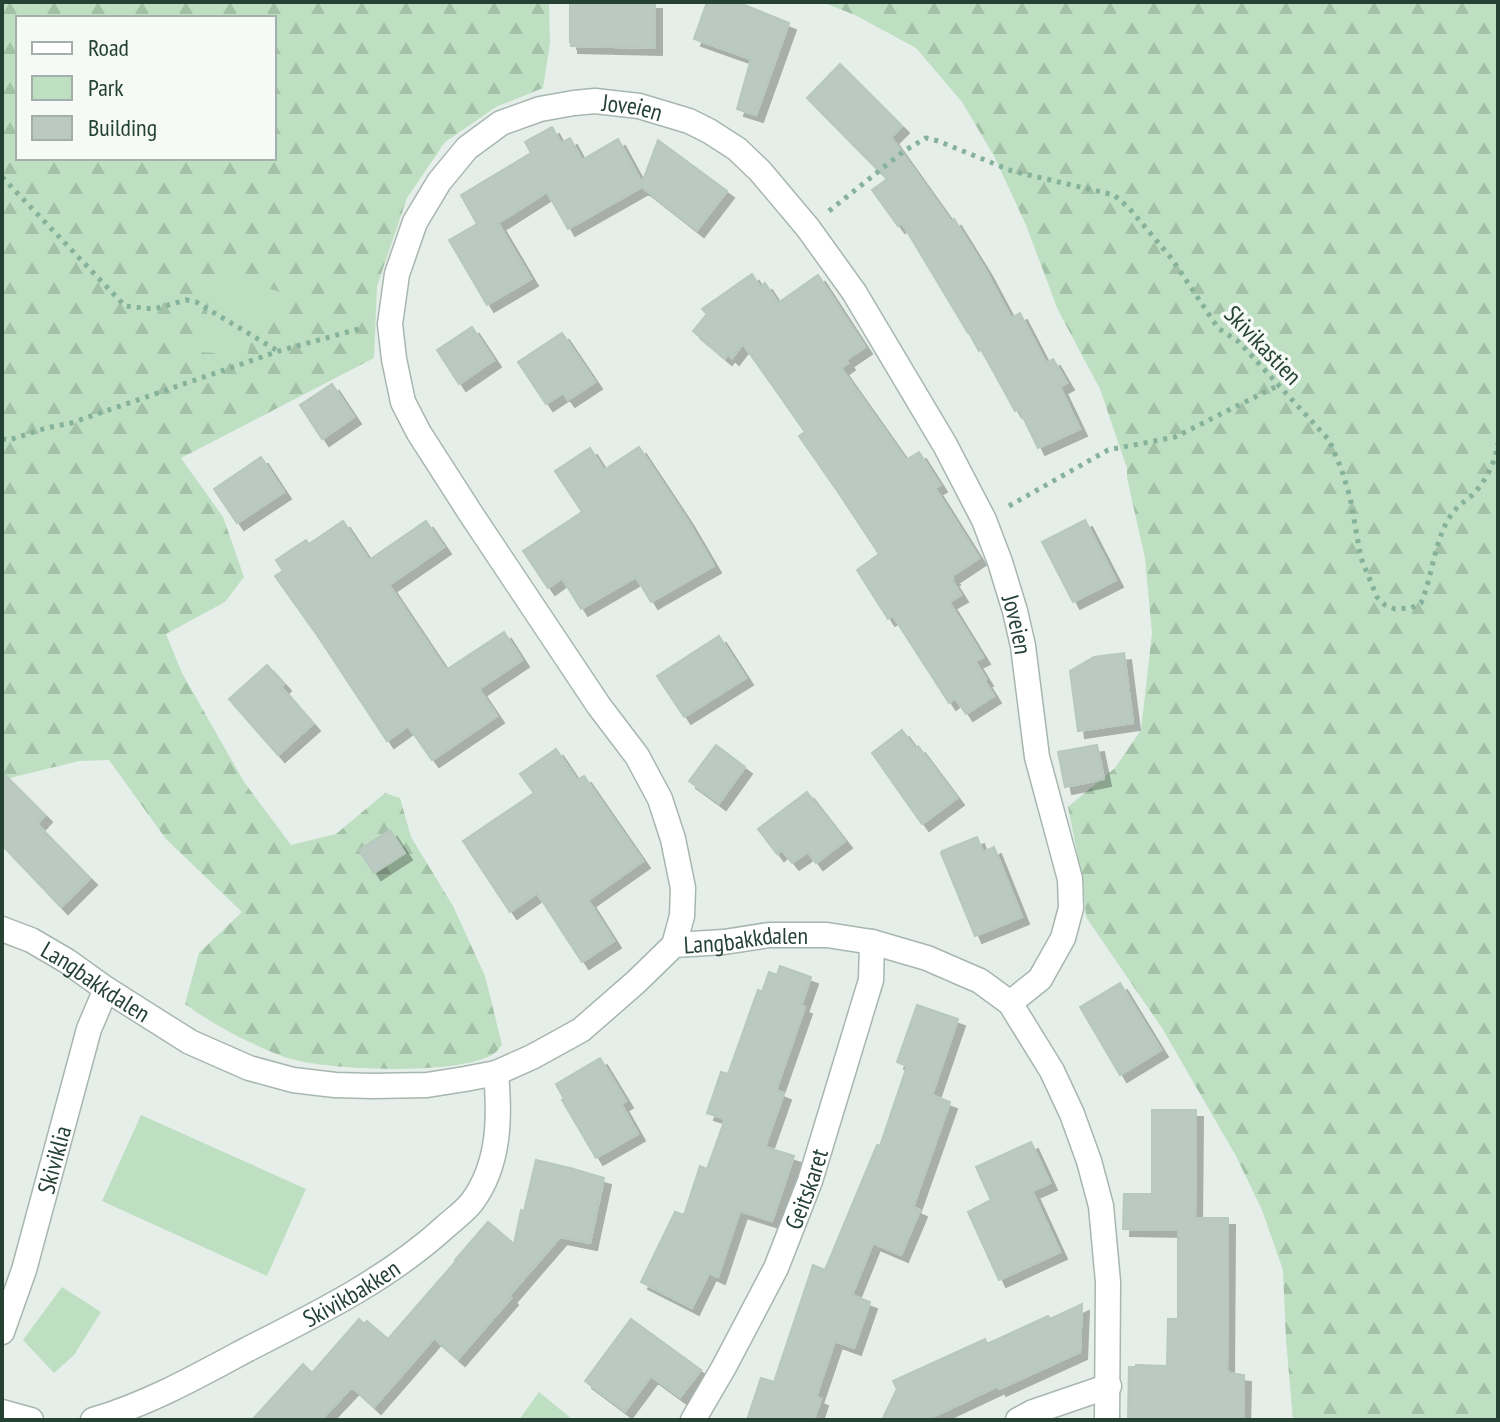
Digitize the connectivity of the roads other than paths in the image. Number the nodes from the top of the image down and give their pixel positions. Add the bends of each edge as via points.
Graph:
1 (2, 929) edge
2 (872, 942) junction
3 (674, 945) junction
4 (106, 989) junction
5 (1010, 1003) junction
6 (496, 1073) junction
7 (2, 1332) edge
8 (1109, 1386) junction
9 (2, 1412) edge
10 (31, 1420) edge
11 (93, 1420) edge
12 (693, 1420) edge
13 (1018, 1420) edge
14 (1107, 1420) edge

1 - 4 street, Langbakkdalen via 31,940
2 - 3 street, Langbakkdalen via 769,935
2 - 5 street, Langbakkdalen via 980,981
2 - 12 street, Geitskaret via 871,980 810,1181 776,1268
3 - 5 street, Joveien via 683,888 660,799 637,756 419,433 403,402 394,359 390,324 397,274 415,222 439,182 467,148 501,123 574,103 618,102 689,121 737,149 760,171 854,292 984,520 1015,611 1037,757 1070,879 1071,908 1063,938 1040,979
3 - 6 street, Langbakkdalen via 581,1030
4 - 6 street, Langbakkdalen via 190,1042 293,1080 427,1085
4 - 7 street, Skiviklia via 89,1029 24,1270
5 - 8 street, Langbakkdalen via 1072,1114 1101,1206
6 - 11 street, Skivikbakken via 497,1143 487,1176 471,1203 430,1240 389,1271 300,1323 172,1389
8 - 13 street
8 - 14 street, Langbakkdalen
9 - 10 street

